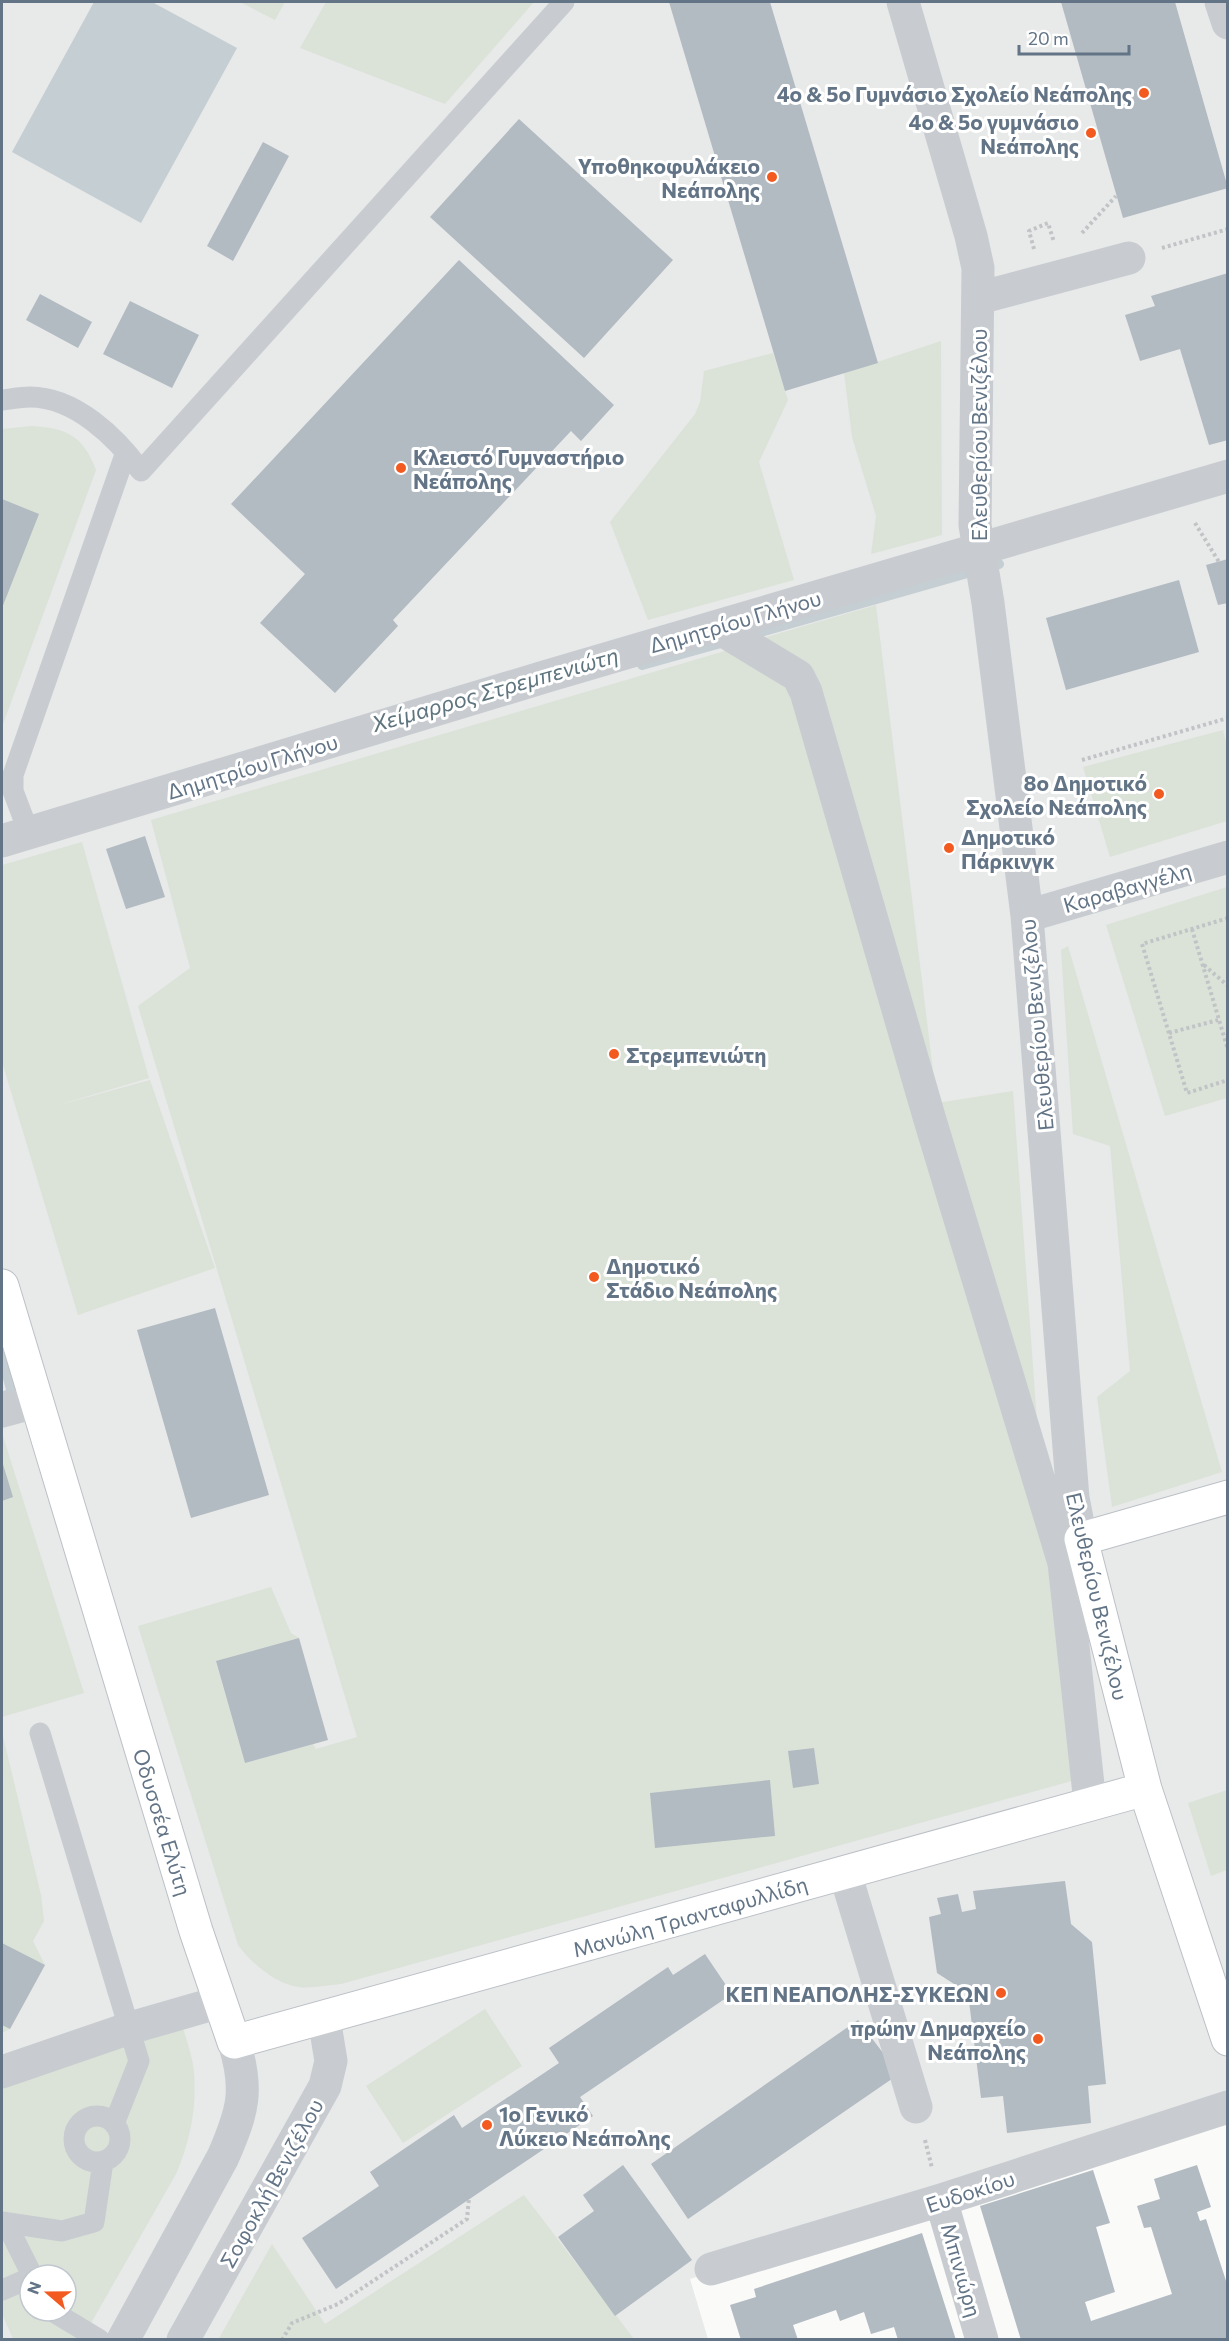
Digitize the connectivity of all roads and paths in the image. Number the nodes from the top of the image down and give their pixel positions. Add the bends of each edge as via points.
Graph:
1 (564, 2) edge
2 (903, 2) edge
3 (1221, 2) edge
4 (1227, 23) edge
5 (1116, 196) dead end
6 (1227, 230) edge
7 (1029, 231) dead end
8 (1079, 237) dead end
9 (1063, 241) dead end
10 (1129, 258) joint
11 (979, 298) junction
12 (2, 400) edge
13 (126, 452) junction
14 (1227, 476) edge
15 (1179, 490) junction
16 (977, 549) junction
17 (1219, 562) dead end
18 (717, 627) junction
19 (1227, 718) edge
20 (1082, 760) dead end
21 (15, 837) edge
22 (1227, 857) edge
23 (1027, 916) junction
24 (1227, 918) edge
25 (1192, 929) junction
26 (1202, 963) junction
27 (1227, 986) edge
28 (1218, 1020) junction
29 (1169, 1033) junction
30 (1227, 1050) edge
31 (1227, 1080) edge
32 (2, 1286) edge
33 (35, 1402) junction
34 (2, 1411) edge
35 (1227, 1497) edge
36 (1081, 1539) junction
37 (40, 1733) dead end
38 (1146, 1789) junction
39 (1090, 1803) junction
40 (845, 1873) junction
41 (220, 2002) junction
42 (324, 2018) junction
43 (130, 2028) junction
44 (1227, 2039) edge
45 (234, 2042) junction
46 (2, 2072) edge
47 (916, 2107) joint
48 (1227, 2107) edge
49 (114, 2124) junction
50 (103, 2162) junction
51 (469, 2198) dead end
52 (941, 2200) junction
53 (4, 2222) edge
54 (24, 2263) edge
55 (711, 2269) dead end
56 (18, 2283) edge
57 (2, 2290) edge
58 (72, 2323) edge
59 (100, 2340) edge
60 (123, 2340) edge
61 (183, 2340) edge
62 (282, 2340) edge
63 (982, 2340) edge

1 - 13 lane via 141,471
2 - 11 street, Ελευθερίου Βενιζέλου via 971,236
3 - 4 street
5 - 8 path
6 - 10 path
7 - 9 path via 1048,223 1055,243
10 - 11 street
11 - 16 street, Ελευθερίου Βενιζέλου via 974,509
12 - 13 lane via 32,397 62,404 89,418
13 - 21 lane via 13,775
14 - 15 street, Δημητρίου Γλήνου
15 - 16 street, Δημητρίου Γλήνου
15 - 17 path
16 - 18 street, Δημητρίου Γλήνου
16 - 23 street, Ελευθερίου Βενιζέλου via 990,614
18 - 21 street, Δημητρίου Γλήνου
18 - 39 street via 790,670 806,692 1064,1563
19 - 20 path
22 - 23 street, Καραβαγγέλη
23 - 36 street, Ελευθερίου Βενιζέλου via 1073,1498
24 - 25 path
25 - 26 path
25 - 29 path via 1142,944
26 - 27 path
26 - 28 path
28 - 29 path
28 - 30 path
29 - 31 path via 1187,1093
32 - 33 street, Οδυσσέα Ελύτη
33 - 34 street
33 - 41 street, Οδυσσέα Ελύτη
35 - 36 street
36 - 38 street, Ελευθερίου Βενιζέλου
37 - 43 lane
38 - 39 street, Μανώλη Τριανταφυλλίδη
38 - 44 street, Ελευθερίου Βενιζέλου
39 - 40 street, Μανώλη Τριανταφυλλίδη
40 - 42 street, Μανώλη Τριανταφυλλίδη
40 - 47 street
41 - 43 street
41 - 45 street, Οδυσσέα Ελύτη
42 - 45 street, Μανώλη Τριανταφυλλίδη
42 - 61 street, Σοφοκλή Βενιζέλου via 331,2061 325,2086
43 - 46 street
43 - 49 lane via 139,2061
45 - 60 street, Οδυσσέα Ελύτη via 241,2064 243,2095 235,2131
47 - 52 path
48 - 52 street, Ευδοκίου
49 - 50 lane via 119,2146
49 - 50 lane via 94,2116 76,2129 74,2144 81,2157
50 - 53 lane via 93,2222 62,2231
51 - 62 path via 467,2219 338,2304 292,2323
52 - 55 street, Ευδοκίου
52 - 63 street, Μπινιώρη
53 - 54 lane
56 - 57 lane
58 - 59 lane

